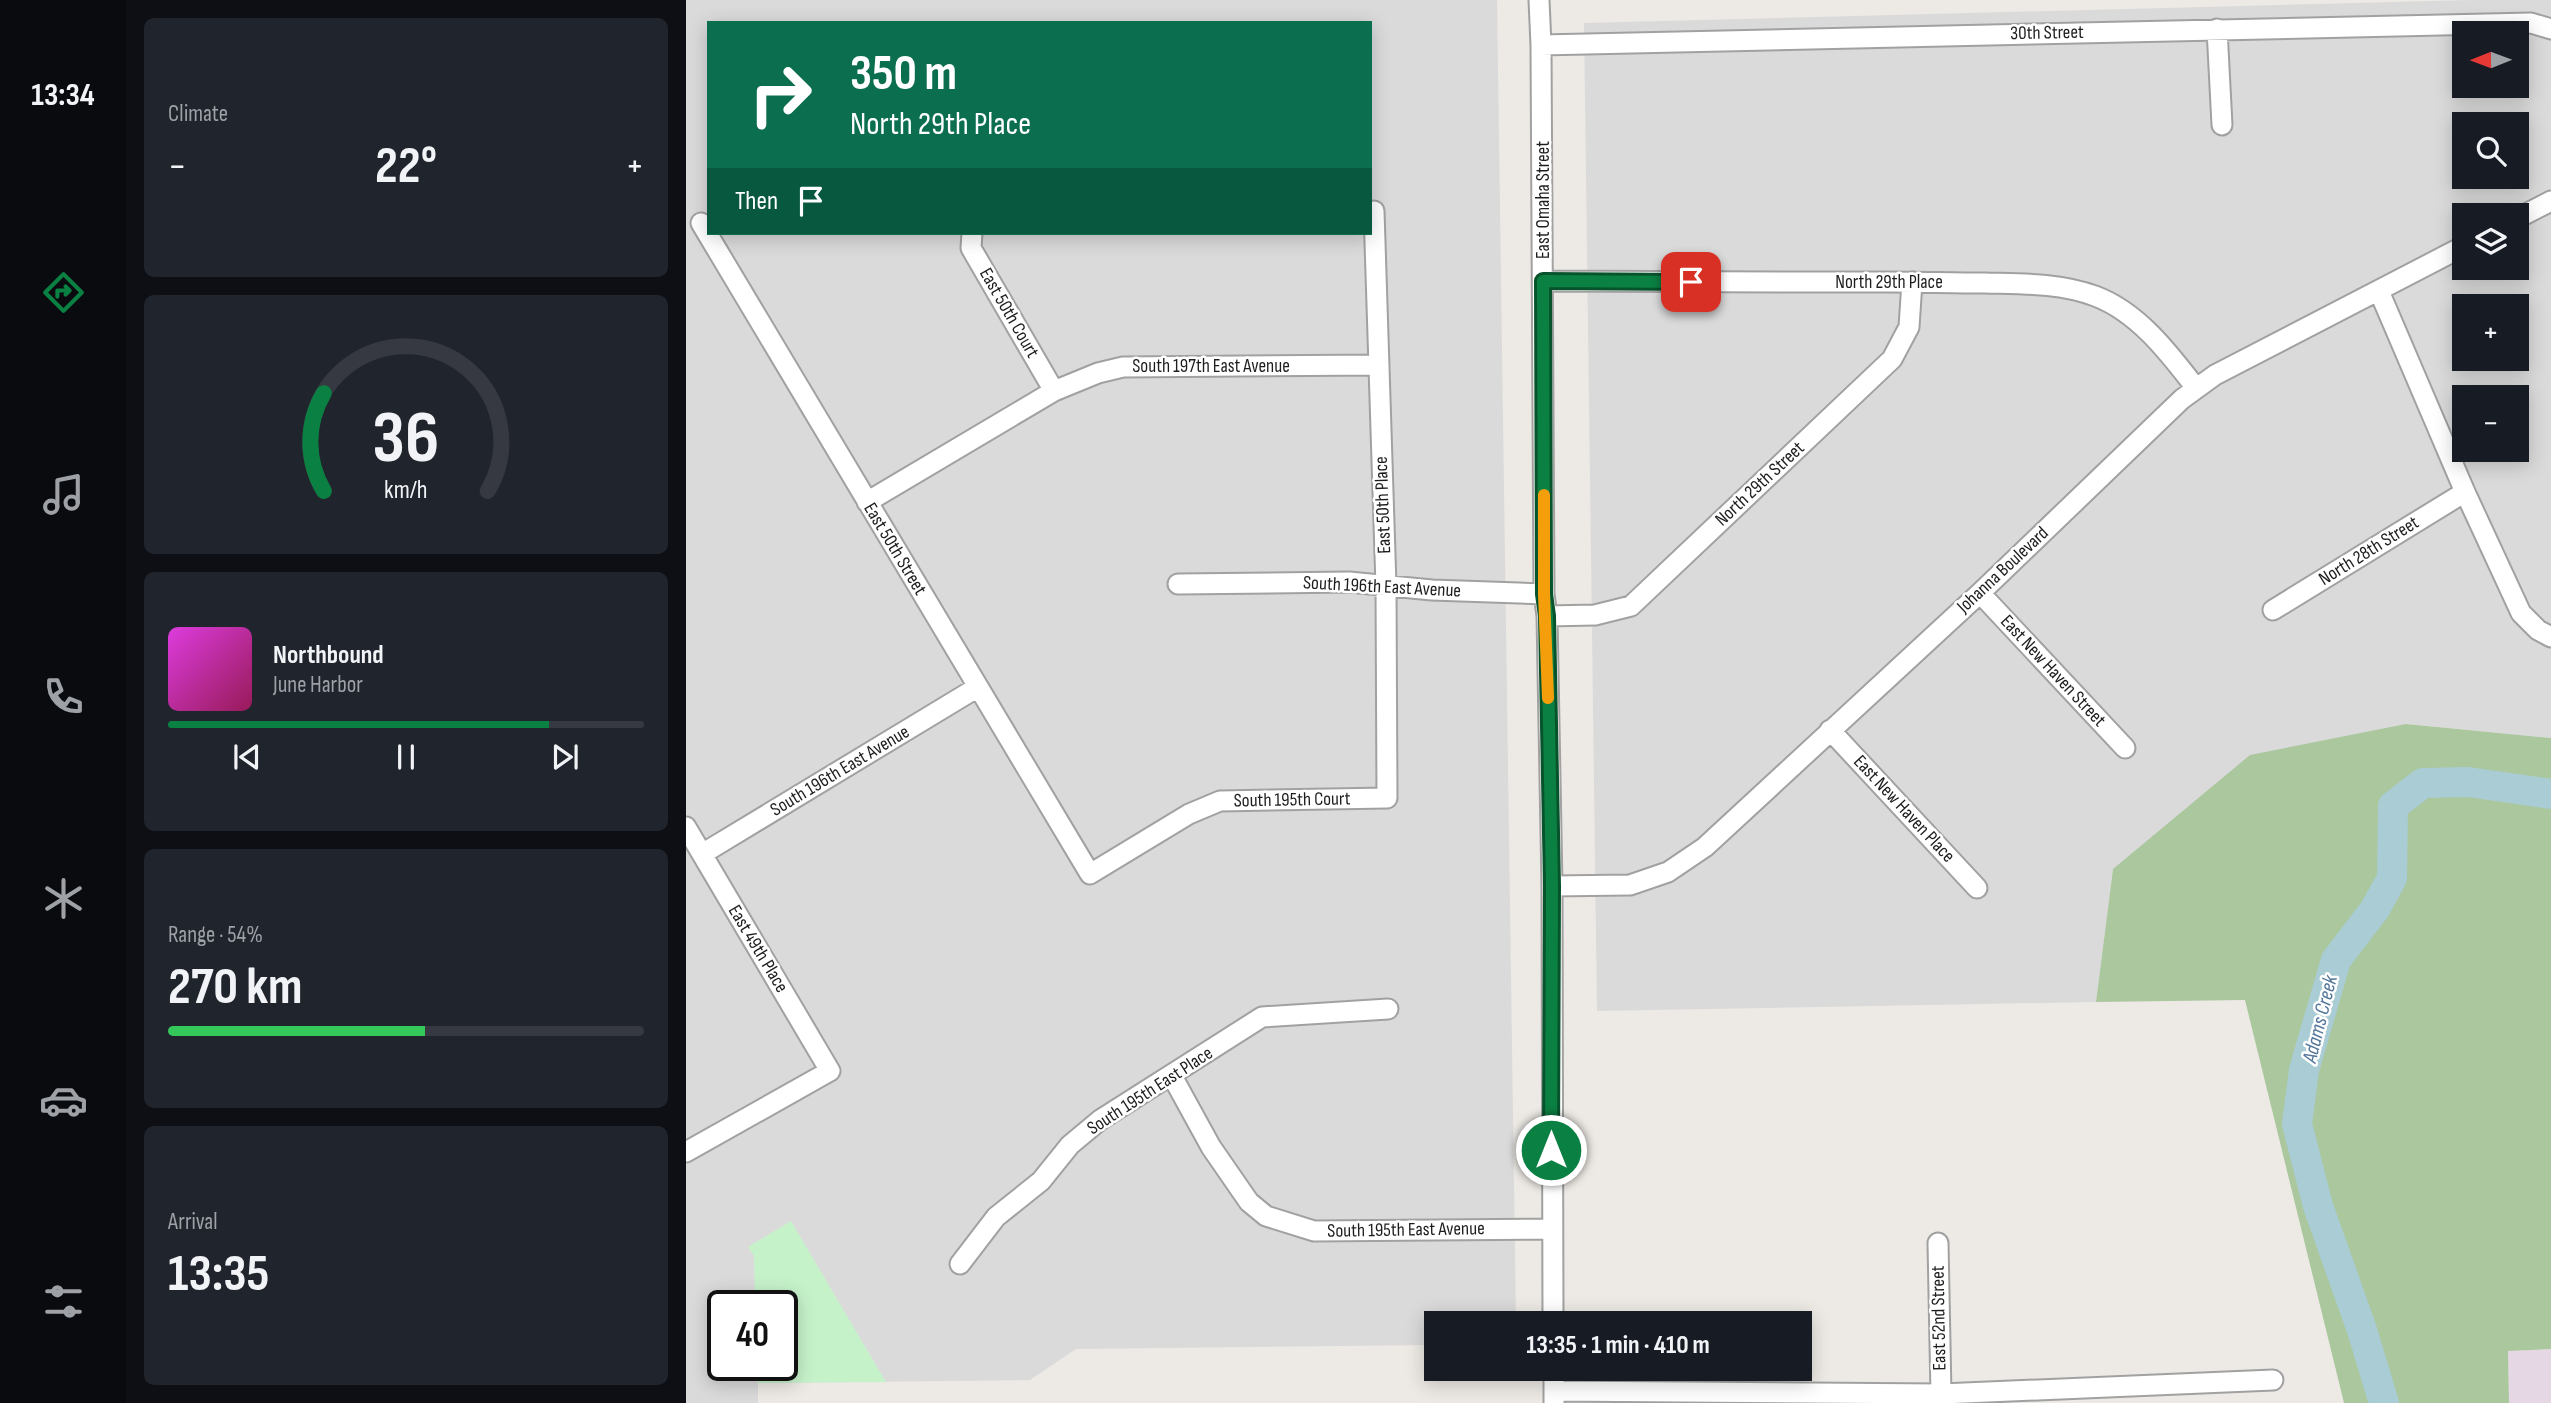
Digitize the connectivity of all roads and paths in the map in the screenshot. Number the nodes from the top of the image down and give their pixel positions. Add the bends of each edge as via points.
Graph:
1 (1539, 0) edge
2 (2217, 29) junction
3 (2551, 29) edge
4 (1541, 45) junction
5 (2222, 125) dead end
6 (2551, 201) edge
7 (1374, 211) dead end
8 (2529, 212) edge
9 (701, 223) dead end
10 (707, 233) edge
11 (708, 235) edge
12 (972, 235) edge
13 (2452, 252) edge
14 (1543, 281) junction
15 (1912, 282) junction
16 (2379, 291) junction
17 (1379, 365) junction
18 (2196, 388) junction
19 (1054, 391) junction
20 (2465, 492) junction
21 (867, 502) junction
22 (1178, 584) dead end
23 (1386, 586) junction
24 (1980, 593) junction
25 (1544, 594) junction
26 (2273, 611) dead end
27 (1547, 616) junction
28 (2551, 637) edge
29 (978, 687) junction
30 (1830, 730) junction
31 (2125, 748) dead end
32 (1387, 799) joint
33 (686, 827) edge
34 (702, 854) junction
35 (1090, 874) joint
36 (1552, 886) junction
37 (1978, 888) dead end
38 (1388, 1009) dead end
39 (1172, 1076) junction
40 (686, 1152) edge
41 (1551, 1229) junction
42 (1938, 1243) dead end
43 (960, 1264) dead end
44 (1553, 1311) edge
45 (2273, 1380) dead end
46 (1941, 1394) junction
47 (1554, 1397) edge

1 - 4 street, East Omaha Street
2 - 3 street, 30th Street via 2531,23
2 - 4 street, 30th Street
2 - 5 street
4 - 14 street, East Omaha Street
6 - 8 street
7 - 17 street, East 50th Place
9 - 10 street, East 50th Street
11 - 21 street, East 50th Street
12 - 19 street, East 50th Court via 971,248
13 - 16 street, Johanna Boulevard
14 - 15 street, North 29th Place
14 - 25 street, East Omaha Street
15 - 18 street, North 29th Place via 2042,285 2097,297 2143,327
15 - 27 street, North 29th Street via 1909,327 1892,359 1632,606 1595,615
16 - 18 street, Johanna Boulevard
16 - 20 street
17 - 19 street, South 197th East Avenue via 1123,367
17 - 23 street, East 50th Place
18 - 24 street, Johanna Boulevard
19 - 21 street, South 197th East Avenue
20 - 26 street, North 28th Street
20 - 28 street via 2521,613
21 - 29 street, East 50th Street
22 - 23 street, South 196th East Avenue via 1349,582
23 - 25 street, South 196th East Avenue
23 - 32 street, East 50th Place
24 - 30 street, Johanna Boulevard
24 - 31 street, East New Haven Street
25 - 27 street, East Omaha Street
27 - 36 street, East Omaha Street
29 - 34 street, South 196th East Avenue
29 - 35 street, East 50th Street
30 - 36 street, Johanna Boulevard via 1705,847 1668,872 1630,885
30 - 37 street, East New Haven Place
32 - 35 street, South 195th Court via 1220,801 1189,814
33 - 34 street, East 49th Place
34 - 40 street, East 49th Place via 830,1071
36 - 41 street, East Omaha Street
38 - 39 street, South 195th East Place via 1262,1017
39 - 41 street, South 195th East Avenue via 1211,1147 1249,1202 1266,1216 1314,1231
39 - 43 street, South 195th East Place via 1100,1120 1070,1145 1041,1181 996,1217
41 - 44 street, East Omaha Street
42 - 46 street, East 52nd Street
45 - 46 street
46 - 47 street

